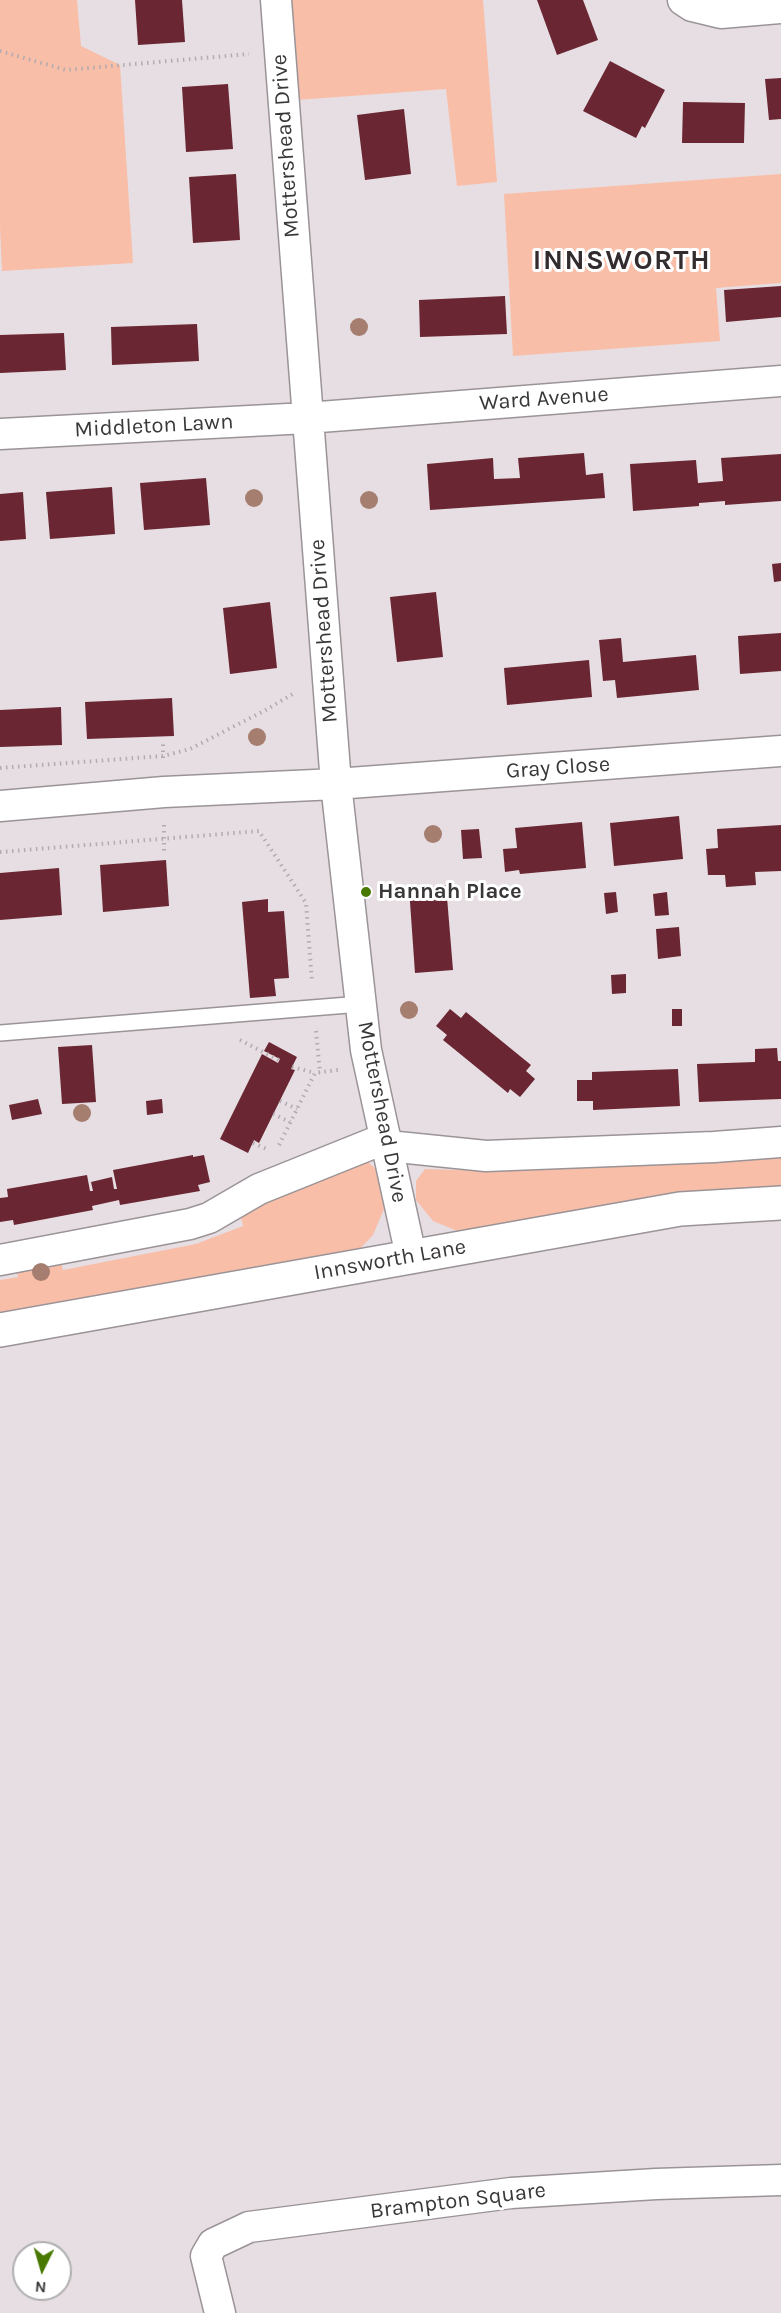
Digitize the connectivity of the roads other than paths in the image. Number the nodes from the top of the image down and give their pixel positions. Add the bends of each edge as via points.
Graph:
1 (276, 0) edge
2 (683, 0) edge
3 (781, 8) edge
4 (781, 381) edge
5 (307, 417) junction
6 (0, 434) edge
7 (781, 751) edge
8 (336, 784) junction
9 (0, 806) edge
10 (361, 1004) junction
11 (0, 1033) edge
12 (387, 1142) junction
13 (781, 1142) edge
14 (781, 1203) edge
15 (411, 1256) junction
16 (0, 1260) edge
17 (0, 1330) edge
18 (781, 2180) edge
19 (220, 2313) edge

1 - 5 street, Mottershead Drive
2 - 3 street via 721,14
4 - 5 street, Ward Avenue
5 - 6 street, Middleton Lawn
5 - 8 street, Mottershead Drive
7 - 8 street, Gray Close
8 - 9 street via 164,792
8 - 10 street, Mottershead Drive
10 - 11 lane
10 - 12 street, Mottershead Drive
12 - 13 street via 486,1155
12 - 15 street, Mottershead Drive
12 - 16 street via 259,1189 209,1218 190,1224
14 - 15 street, Innsworth Lane via 680,1209
15 - 17 street, Innsworth Lane
18 - 19 street, Brampton Square via 511,2193 249,2227 213,2244 206,2256

